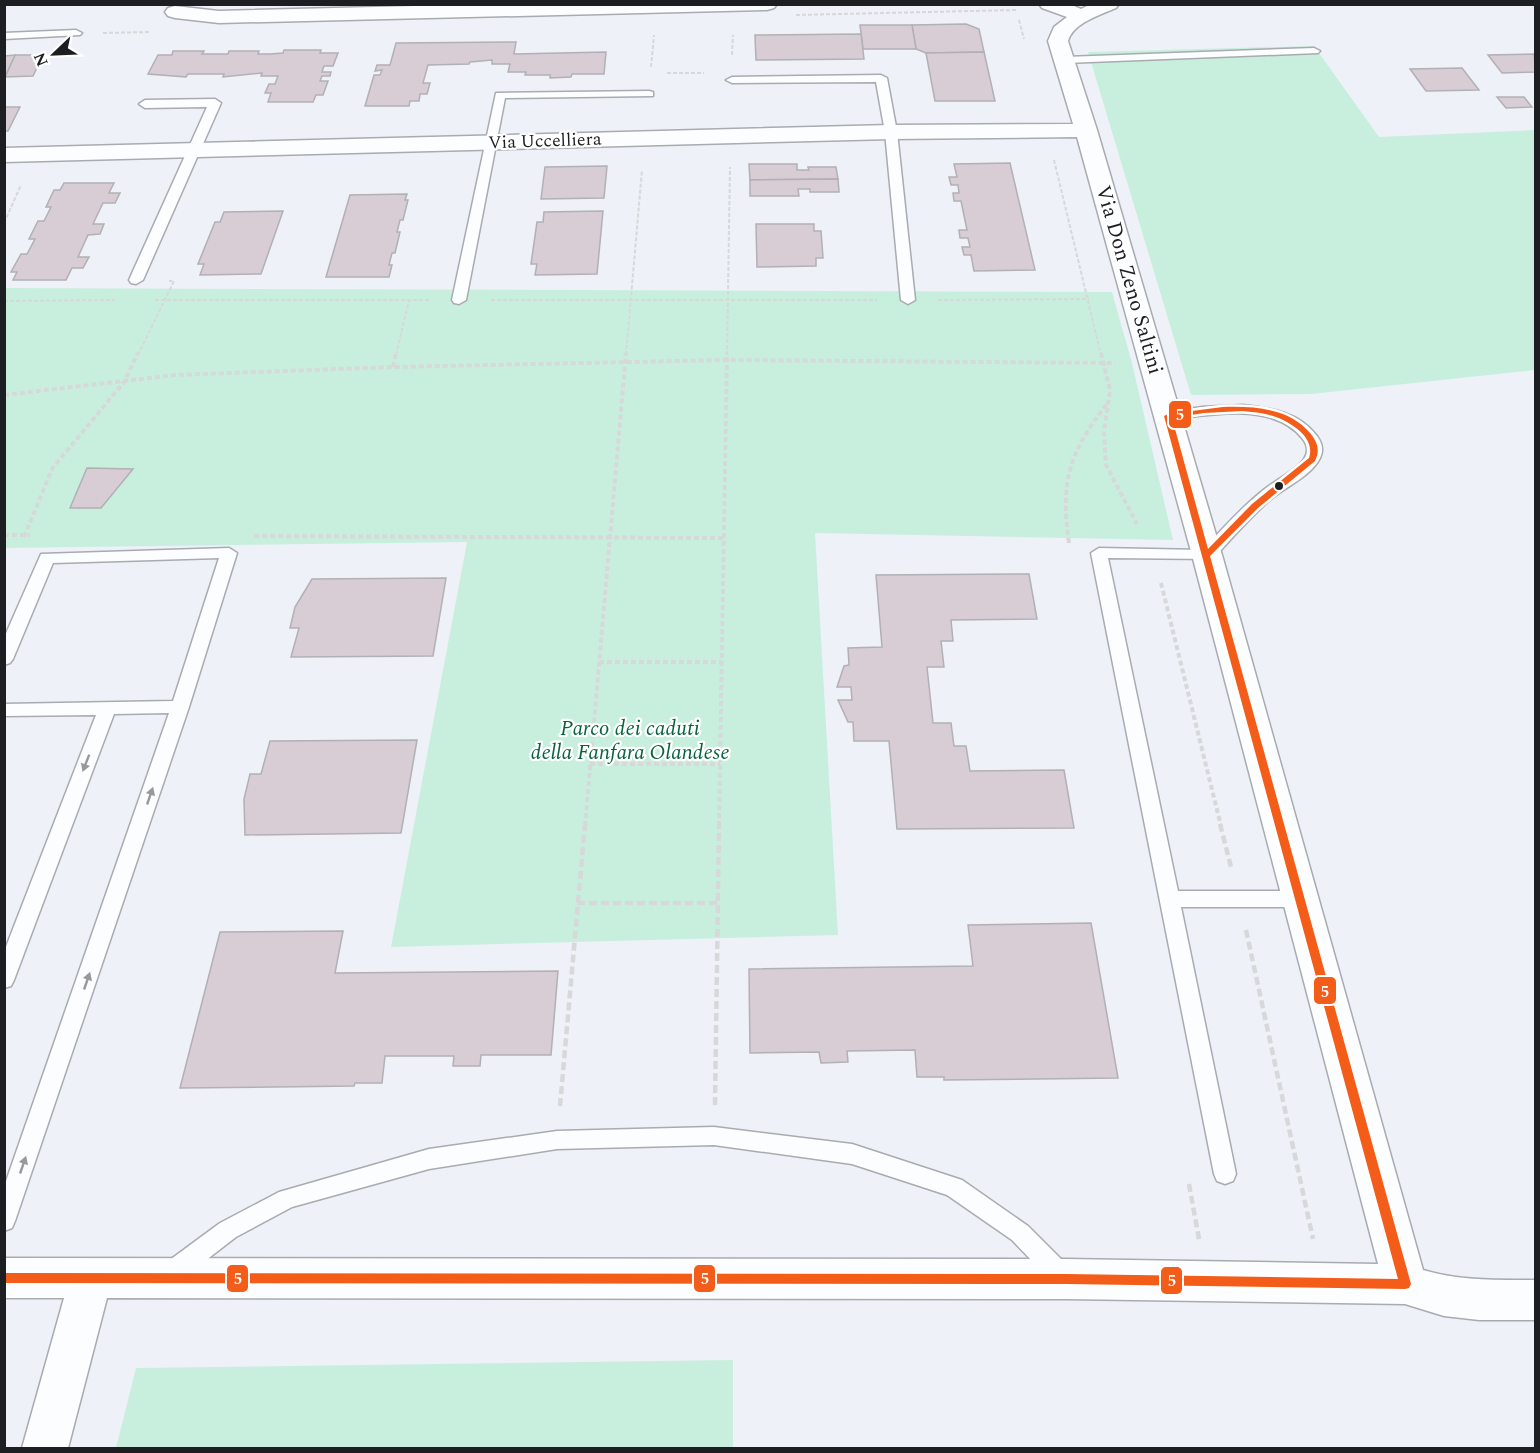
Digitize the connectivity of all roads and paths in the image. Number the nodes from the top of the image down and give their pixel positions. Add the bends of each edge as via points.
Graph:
1 (767, 4) edge
2 (1049, 4) edge
3 (1109, 4) edge
4 (733, 5) edge
5 (656, 6) junction
6 (175, 12) dead end
7 (1082, 16) junction
8 (76, 33) dead end
9 (4, 36) edge
10 (1314, 51) dead end
11 (1065, 60) junction
12 (650, 73) junction
13 (732, 76) junction
14 (649, 94) joint
15 (145, 104) dead end
16 (1086, 130) junction
17 (891, 132) junction
18 (730, 136) junction
19 (645, 138) junction
20 (489, 143) junction
21 (194, 149) junction
22 (4, 155) edge
23 (136, 280) joint
24 (631, 299) junction
25 (1089, 299) dead end
26 (120, 300) dead end
27 (155, 300) dead end
28 (166, 300) junction
29 (409, 300) junction
30 (459, 300) junction
31 (908, 300) junction
32 (4, 301) edge
33 (728, 301) junction
34 (727, 360) junction
35 (1151, 362) junction
36 (625, 363) junction
37 (393, 367) junction
38 (124, 382) junction
39 (4, 394) edge
40 (1107, 405) dead end
41 (1168, 416) junction
42 (4, 535) edge
43 (25, 535) junction
44 (37, 535) dead end
45 (252, 536) dead end
46 (610, 538) junction
47 (724, 538) junction
48 (1154, 553) junction
49 (1207, 555) junction
50 (47, 558) junction
51 (4, 659) edge
52 (599, 662) junction
53 (722, 662) junction
54 (180, 707) junction
55 (106, 709) junction
56 (4, 710) edge
57 (590, 764) junction
58 (720, 764) junction
59 (1169, 899) junction
60 (1239, 899) junction
61 (1300, 899) junction
62 (577, 903) junction
63 (718, 903) junction
64 (4, 980) edge
65 (714, 1136) junction
66 (557, 1140) junction
67 (1225, 1174) dead end
68 (4, 1221) edge
69 (167, 1276) junction
70 (90, 1277) junction
71 (4, 1278) edge
72 (1066, 1280) junction
73 (1323, 1283) junction
74 (1405, 1284) junction
75 (1536, 1300) edge
76 (45, 1449) edge

1 - 4 street
2 - 7 street
3 - 7 street
4 - 5 street
4 - 13 path
5 - 6 street via 219,17
5 - 12 path
7 - 11 street, Via Don Zeno Saltini via 1061,31 1059,41
8 - 9 lane
10 - 11 lane
11 - 16 street, Via Don Zeno Saltini
12 - 13 path
12 - 14 path
13 - 17 lane via 881,78
14 - 20 lane via 500,95
15 - 21 lane via 215,103
16 - 17 street, Via Uccelliera
16 - 35 street, Via Don Zeno Saltini
17 - 18 street, Via Uccelliera
17 - 31 lane
18 - 19 street, Via Uccelliera
18 - 33 path
19 - 20 street, Via Uccelliera
19 - 24 path
20 - 21 street, Via Uccelliera
20 - 30 lane
21 - 22 street, Via Uccelliera
21 - 23 lane
23 - 28 path via 174,281
24 - 30 path
24 - 33 path
24 - 36 path
25 - 31 path
26 - 32 path
27 - 28 path
28 - 29 path
28 - 38 path
29 - 30 path
29 - 37 path
31 - 33 path
33 - 34 path
34 - 35 path
34 - 36 path
34 - 47 path
35 - 41 street, Via Don Zeno Saltini
36 - 37 path
36 - 46 path
37 - 38 path via 175,375
38 - 39 path
38 - 43 path via 52,469
40 - 48 path via 1104,422 1108,473
41 - 49 street, Via Don Zeno Saltini
41 - 49 lane via 1240,409 1268,413 1305,430 1314,443 1315,454 1307,466 1244,515
42 - 43 path
43 - 44 path
43 - 50 path via 20,548
45 - 46 path
46 - 47 path
46 - 52 path
47 - 53 path
48 - 49 lane
48 - 59 lane via 1099,553
48 - 60 path
49 - 61 street, Via Don Zeno Saltini
50 - 51 lane
50 - 54 lane via 229,554
52 - 53 path
52 - 57 path
53 - 58 path
54 - 55 lane
68 -> 54 lane
55 - 56 lane
55 -> 64 lane
57 - 58 path
57 - 62 path
58 - 63 path
59 - 60 lane
59 - 67 lane
60 - 61 lane
60 - 73 path
61 - 74 street, Via Don Zeno Saltini
62 - 63 path
62 - 66 path
63 - 65 path
65 - 66 lane
65 - 72 lane via 852,1154 954,1187 1020,1233
66 - 69 lane via 429,1159 287,1199 228,1230
69 - 70 street
69 - 72 street
70 - 71 street
70 - 76 street
72 - 73 street
73 - 74 street
74 - 75 street via 1444,1296

